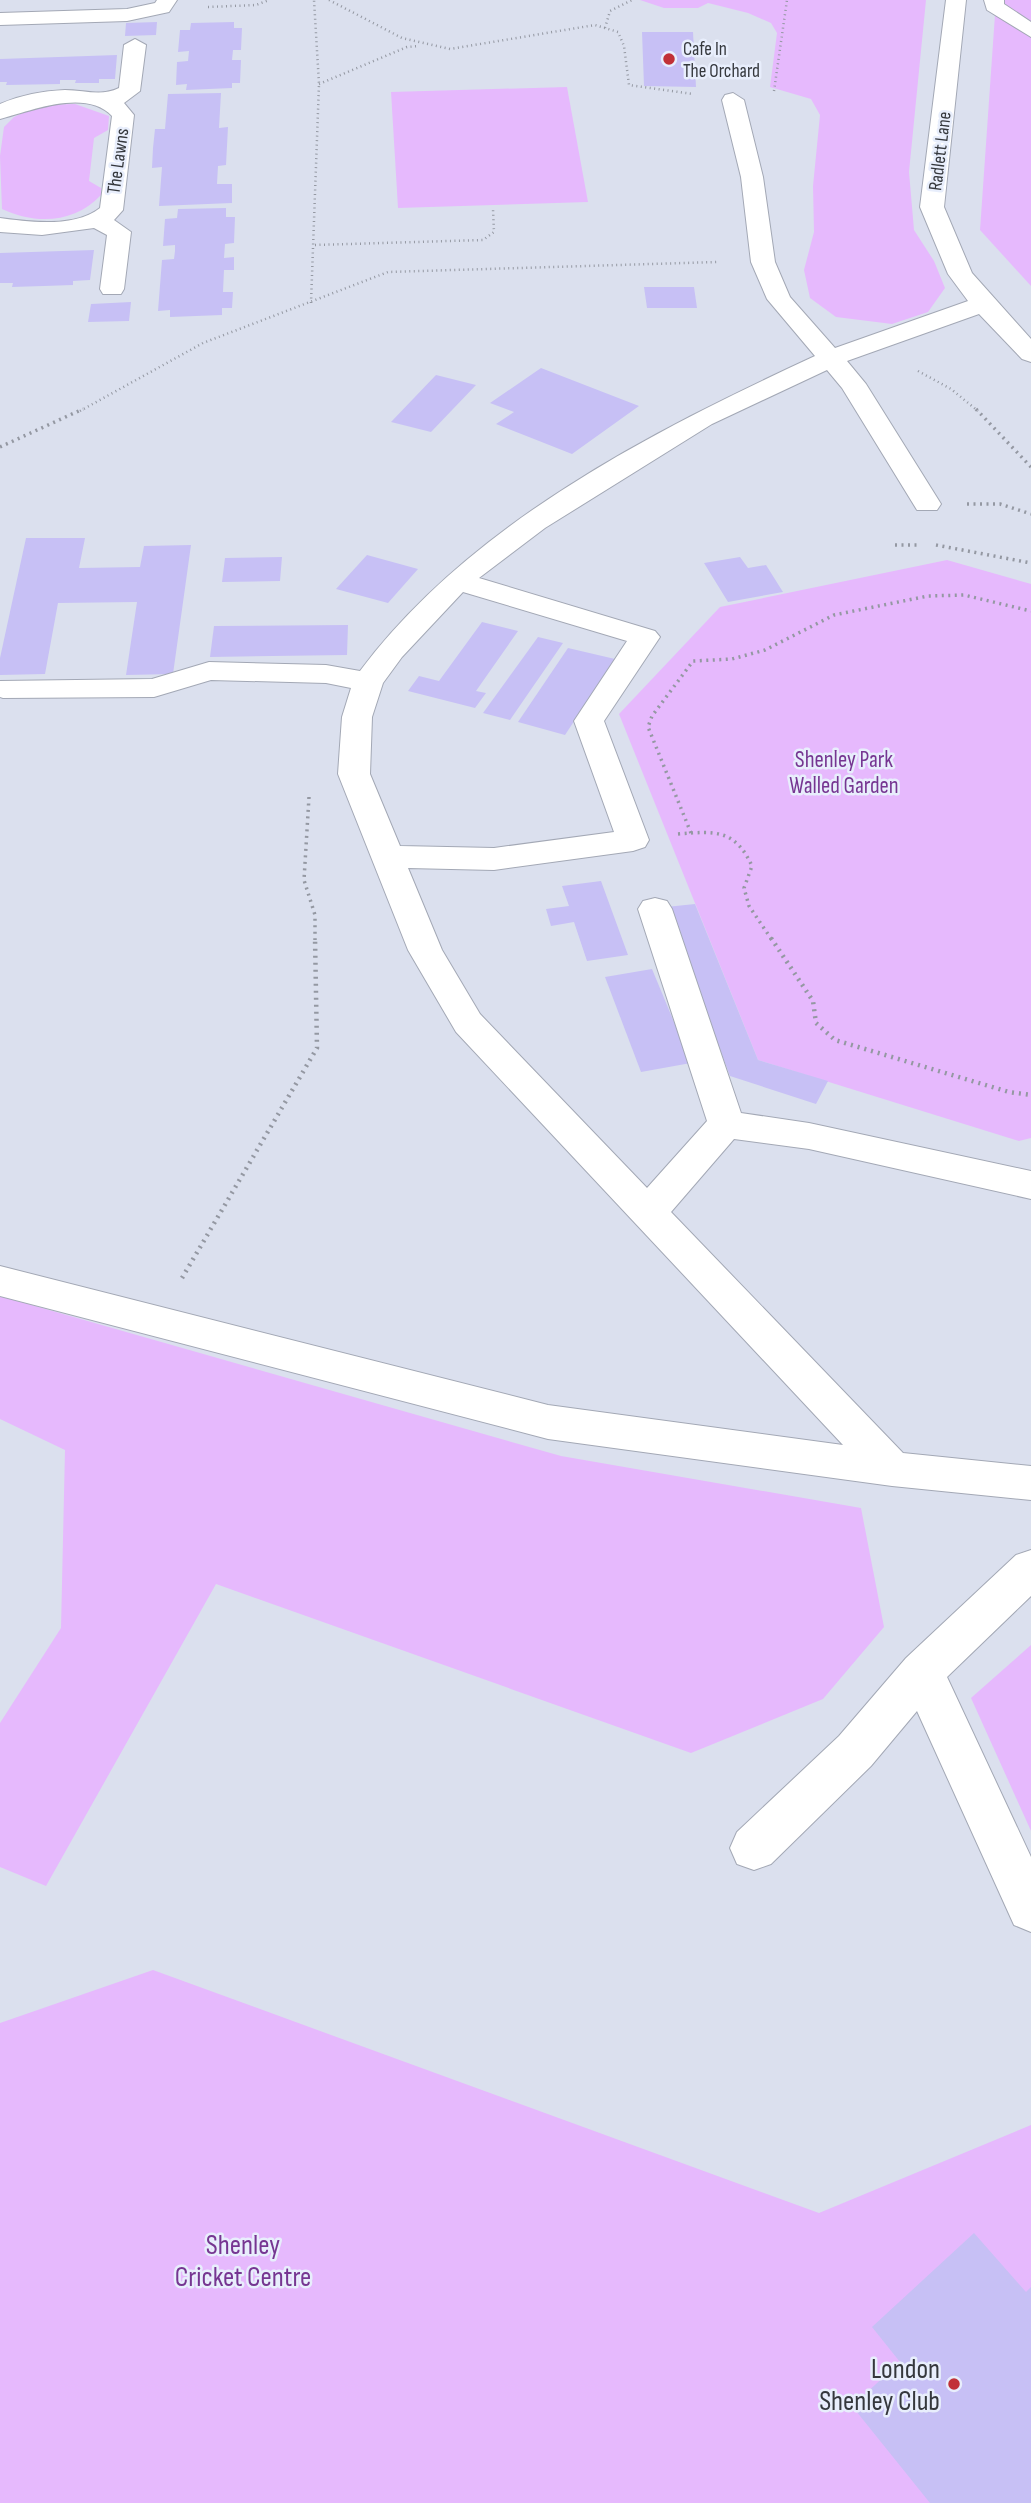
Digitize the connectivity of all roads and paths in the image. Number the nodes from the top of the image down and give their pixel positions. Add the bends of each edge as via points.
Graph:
1 (269, 0) edge
2 (314, 0) edge
3 (329, 0) edge
4 (632, 0) edge
5 (787, 0) edge
6 (956, 0) edge
7 (994, 0) edge
8 (164, 4) edge
9 (0, 19) edge
10 (605, 29) junction
11 (1031, 31) edge
12 (135, 46) dead end
13 (425, 46) junction
14 (319, 84) junction
15 (733, 100) junction
16 (109, 102) junction
17 (0, 113) edge
18 (493, 209) dead end
19 (98, 221) junction
20 (0, 225) edge
21 (315, 245) junction
22 (763, 262) junction
23 (112, 289) dead end
24 (311, 303) junction
25 (983, 303) junction
26 (1031, 354) edge
27 (832, 358) junction
28 (0, 447) edge
29 (1031, 467) edge
30 (927, 504) joint
31 (1031, 514) edge
32 (895, 545) dead end
33 (922, 545) dead end
34 (935, 545) dead end
35 (1031, 563) edge
36 (457, 581) junction
37 (1031, 611) edge
38 (368, 682) junction
39 (3, 689) dead end
40 (354, 774) junction
41 (390, 857) junction
42 (655, 909) dead end
43 (1031, 1095) edge
44 (726, 1124) junction
45 (1031, 1185) edge
46 (647, 1213) junction
47 (0, 1281) edge
48 (157, 1321) junction
49 (892, 1469) junction
50 (1031, 1483) edge
51 (1031, 1568) edge
52 (922, 1672) junction
53 (754, 1848) dead end
54 (1031, 1909) edge

1 - 8 path via 256,5
2 - 14 path
3 - 13 path via 380,30
4 - 10 path via 610,11
5 - 15 path via 776,91
6 - 25 street, Radlett Lane via 932,207 960,274
7 - 11 street via 994,6
8 - 9 street via 127,15
10 - 13 path via 595,25 553,30 450,49
10 - 15 path via 618,32 629,85
12 - 16 street, The Lawns via 129,92
13 - 14 path via 407,47
14 - 21 path
15 - 22 street via 752,177
16 - 17 street, The Lawns via 32,100
16 - 19 street, The Lawns via 124,115 111,209
18 - 21 path via 494,232 483,240
19 - 20 street, The Lawns
19 - 23 street, The Lawns via 119,232
21 - 24 path
22 - 24 path via 387,272
22 - 27 street via 779,299
24 - 28 path via 203,343 56,424
25 - 26 street, Radlett Lane
25 - 27 street
27 - 29 path via 920,372 945,384 979,410
27 - 30 street
27 - 36 street via 703,418 535,522
30 - 31 path via 1000,504
32 - 33 path
34 - 35 path
36 - 38 street
36 - 41 street via 645,636 589,721 633,840 494,859
37 - 43 path via 947,594 834,615 765,650 732,659 693,661 648,727 691,833 730,835 745,847 752,866 744,888 749,906 813,1001 816,1023 835,1040
38 - 39 street via 326,674 209,671 154,688
38 - 40 street via 358,717
40 - 41 street
40 - 48 path via 310,777 304,880 315,915 317,1048
41 - 46 street via 425,950 468,1023
42 - 44 street
44 - 45 street via 809,1136
44 - 46 street
46 - 49 street
47 - 48 street
48 - 49 street via 548,1422
49 - 50 street
51 - 52 street
52 - 53 street via 855,1751
52 - 54 street

